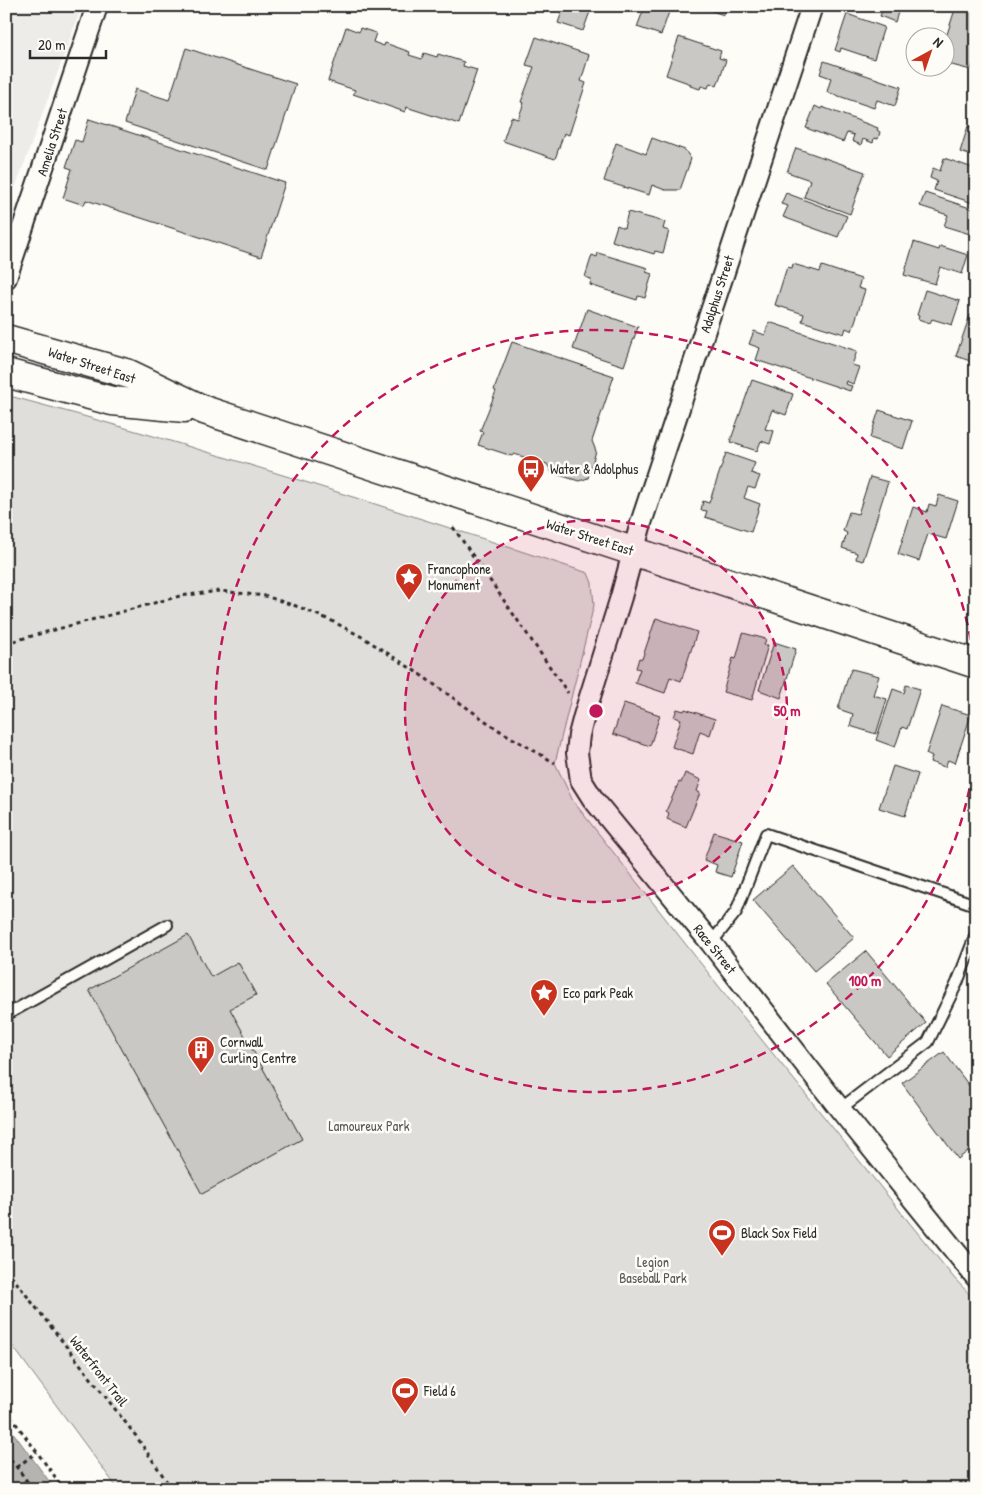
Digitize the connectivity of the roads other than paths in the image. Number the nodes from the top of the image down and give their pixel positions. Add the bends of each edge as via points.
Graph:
1 (97, 6) edge
2 (812, 6) edge
3 (6, 278) edge
4 (6, 339) edge
5 (6, 373) edge
6 (204, 410) junction
7 (633, 552) junction
8 (625, 583) joint
9 (976, 664) edge
10 (976, 905) edge
11 (167, 925) dead end
12 (976, 934) edge
13 (711, 943) junction
14 (6, 1015) edge
15 (840, 1109) junction
16 (976, 1277) edge

1 - 3 street, Amelia Street
2 - 7 street, Adolphus Street
4 - 6 main road, Water Street East via 128,374
5 - 6 main road, Water Street East via 112,401
6 - 7 main road, Water Street East
7 - 8 street, Adolphus Street
7 - 9 main road, Water Street East
8 - 13 street, Race Street via 584,716 577,753 581,780
10 - 13 lane via 766,834 736,912
11 - 14 lane
12 - 15 lane via 957,983 928,1042
13 - 15 street, Race Street
15 - 16 street, Race Street

